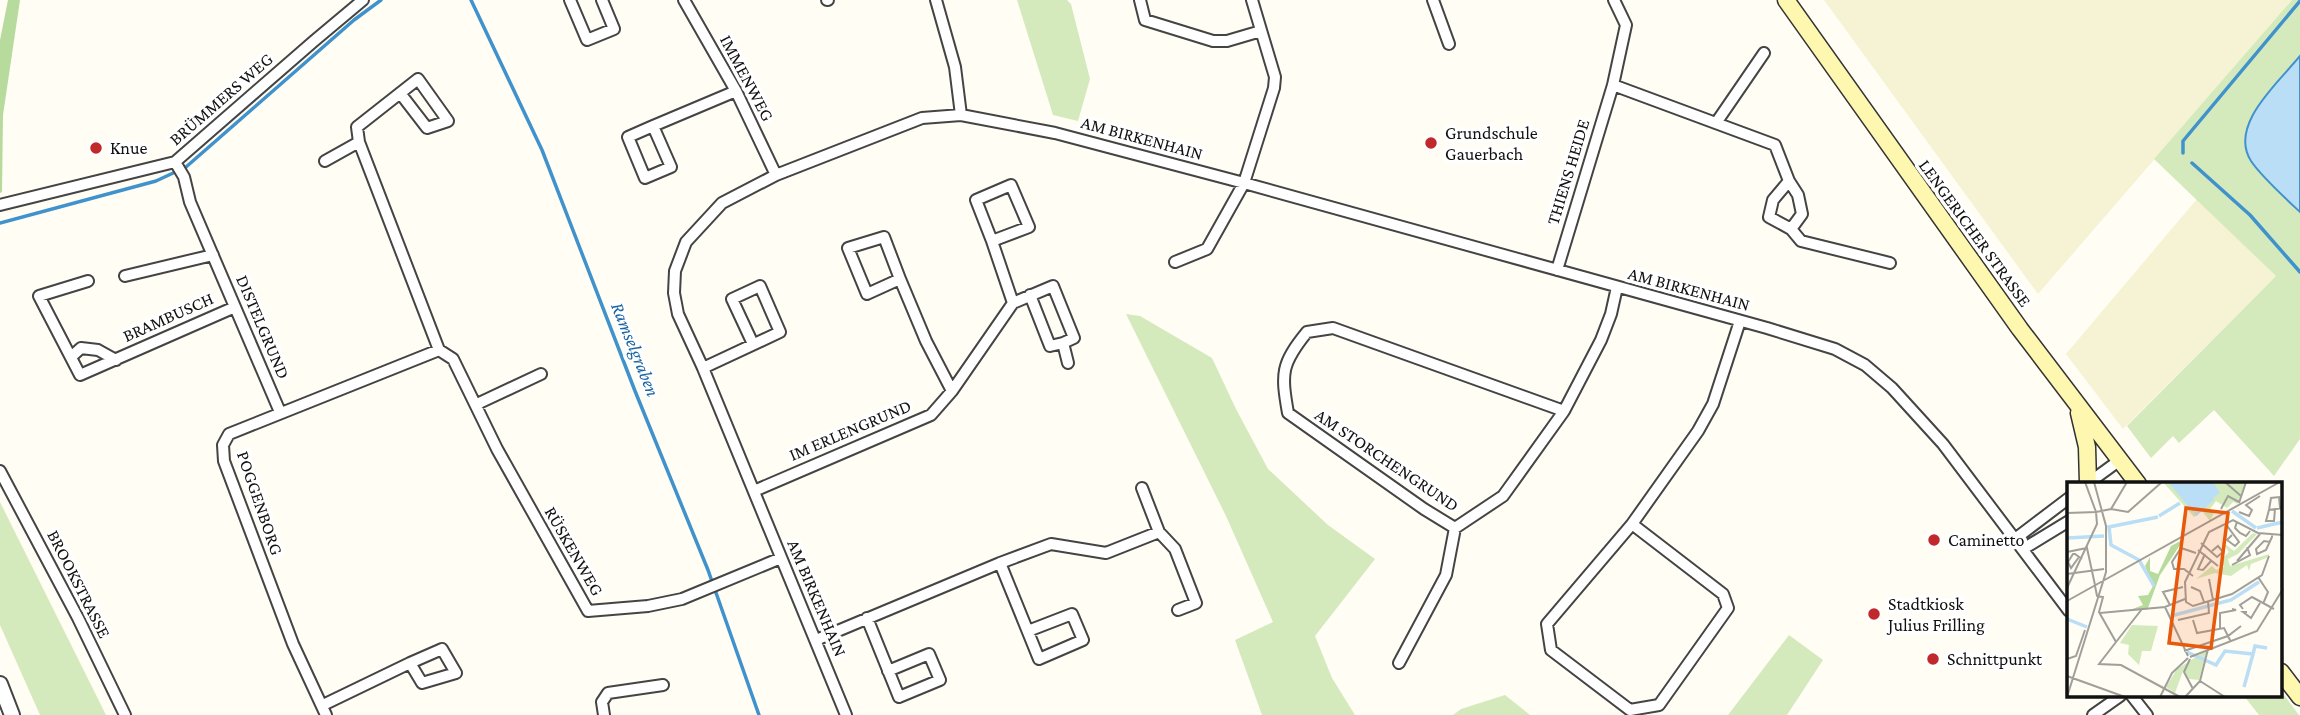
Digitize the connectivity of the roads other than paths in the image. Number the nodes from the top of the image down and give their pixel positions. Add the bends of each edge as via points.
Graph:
1 (363, 0) edge
2 (570, 0) edge
3 (602, 0) edge
4 (684, 0) edge
5 (936, 0) edge
6 (1140, 0) edge
7 (1252, 0) edge
8 (1433, 0) edge
9 (1614, 0) edge
10 (1786, 0) edge
11 (1261, 32) junction
12 (1449, 44) dead end
13 (1764, 53) dead end
14 (1613, 85) junction
15 (736, 90) junction
16 (400, 93) junction
17 (961, 115) junction
18 (1716, 123) junction
19 (653, 126) junction
20 (359, 142) junction
21 (325, 161) dead end
22 (176, 164) junction
23 (776, 175) junction
24 (1789, 181) junction
25 (1244, 183) junction
26 (0, 205) edge
27 (1791, 229) junction
28 (992, 241) junction
29 (213, 255) junction
30 (1175, 262) dead end
31 (1890, 262) dead end
32 (1557, 270) junction
33 (125, 276) dead end
34 (900, 279) junction
35 (88, 281) dead end
36 (1617, 287) junction
37 (1030, 295) junction
38 (1013, 303) junction
39 (235, 307) junction
40 (1740, 321) junction
41 (1063, 343) junction
42 (753, 344) junction
43 (439, 350) junction
44 (71, 358) junction
45 (116, 360) junction
46 (1068, 363) dead end
47 (703, 368) junction
48 (541, 374) dead end
49 (952, 391) junction
50 (2075, 400) junction
51 (477, 404) junction
52 (1563, 411) junction
53 (280, 412) junction
54 (2120, 460) junction
55 (0, 471) edge
56 (2088, 482) edge
57 (2091, 482) edge
58 (2133, 482) edge
59 (1142, 488) dead end
60 (754, 491) junction
61 (2067, 500) edge
62 (2067, 523) edge
63 (1632, 524) junction
64 (1455, 528) junction
65 (1159, 532) junction
66 (2015, 539) junction
67 (2023, 549) junction
68 (781, 558) junction
69 (1000, 563) junction
70 (2067, 608) edge
71 (1178, 610) dead end
72 (867, 618) junction
73 (1028, 631) junction
74 (817, 640) junction
75 (410, 663) dead end
76 (1399, 663) dead end
77 (888, 671) junction
78 (2282, 673) edge
79 (0, 684) edge
80 (663, 685) dead end
81 (2300, 697) edge
82 (2117, 698) edge
83 (2134, 698) edge
84 (324, 710) edge
85 (12, 715) edge
86 (125, 715) edge
87 (604, 715) edge
88 (846, 715) edge
89 (2093, 715) edge
90 (2147, 715) edge

1 - 22 street, BRÜMMERS WEG
2 - 3 street via 587,40 614,29
4 - 15 street, IMMENWEG
5 - 17 street via 955,66
6 - 11 street via 1145,20 1213,41
7 - 11 street
8 - 12 street
9 - 14 street, THIENS HEIDE via 1626,25
10 - 50 main road, LENGERICHER STRASSE
11 - 25 street via 1275,77
13 - 18 street
14 - 18 street
14 - 32 street, THIENS HEIDE
15 - 19 street
15 - 23 street, IMMENWEG
16 - 16 street via 418,79 448,121 427,128
16 - 20 street via 357,127
17 - 23 street, AM BIRKENHAIN via 922,118
17 - 25 street, AM BIRKENHAIN via 1055,132
18 - 24 street via 1776,145
19 - 19 street via 671,167 645,178 628,137
20 - 21 street
20 - 43 street, RÜSKENWEG
22 - 26 street, BRÜMMERS WEG
22 - 29 street, DISTELGRUND
23 - 47 street, AM BIRKENHAIN via 722,203 686,242 674,293 678,314
24 - 27 street via 1802,214
24 - 27 street via 1773,200 1769,218
25 - 30 street via 1206,249
25 - 32 street, AM BIRKENHAIN
27 - 31 street via 1801,241
28 - 28 street via 1028,227 1011,185 976,200
28 - 38 street
29 - 33 street
29 - 39 street, DISTELGRUND
32 - 36 street, AM BIRKENHAIN
34 - 34 street via 867,294 848,248 884,237
34 - 49 street
35 - 44 street via 39,296
36 - 40 street, AM BIRKENHAIN
36 - 52 street, AM STORCHENGRUND via 1601,340
37 - 38 street
37 - 41 street via 1050,346
37 - 41 street via 1053,286 1074,338
38 - 49 street, IM ERLENGRUND
39 - 45 street, BRAMBUSCH
39 - 53 street, DISTELGRUND
40 - 63 street via 1713,404
40 - 66 street, AM BIRKENHAIN via 1835,349 1866,365 1943,444
41 - 46 street
42 - 42 street via 780,332 760,286 732,299
42 - 47 street
43 - 51 street, RÜSKENWEG via 453,359
43 - 53 street, POGGENBORG
44 - 45 street, BRAMBUSCH via 81,348 98,350
44 - 45 street, BRAMBUSCH via 80,375
47 - 60 street, AM BIRKENHAIN
48 - 51 street
49 - 60 street, IM ERLENGRUND via 931,415
50 - 54 main road, LENGERICHER STRASSE
50 - 56 main road via 2085,429
51 - 68 street, RÜSKENWEG via 497,449 588,611 682,599
52 - 64 street, AM STORCHENGRUND via 1503,496
52 - 64 street, AM STORCHENGRUND via 1333,328 1307,331 1290,353 1282,381 1289,413
53 - 84 street, POGGENBORG via 229,434 223,461 293,643
54 - 57 street
54 - 58 main road, LENGERICHER STRASSE
55 - 86 street, BROOKSTRASSE
59 - 65 street
60 - 68 street, AM BIRKENHAIN
61 - 66 street
62 - 67 street
63 - 63 street via 1723,594 1728,608 1659,705 1630,710 1551,650 1547,624
64 - 76 street via 1447,575
65 - 69 street via 1106,554 1051,544
65 - 71 street via 1175,549 1196,603
66 - 67 street, AM BIRKENHAIN
67 - 70 street, AM BIRKENHAIN
68 - 74 street, AM BIRKENHAIN
69 - 72 street
69 - 73 street
72 - 74 street
72 - 77 street
73 - 73 street via 1038,659 1083,640 1072,614
74 - 88 street, AM BIRKENHAIN
75 - 84 street
77 - 77 street via 899,697 940,680 929,654
78 - 81 main road
79 - 85 street
80 - 87 street via 608,693 602,702
82 - 89 street
83 - 90 street

